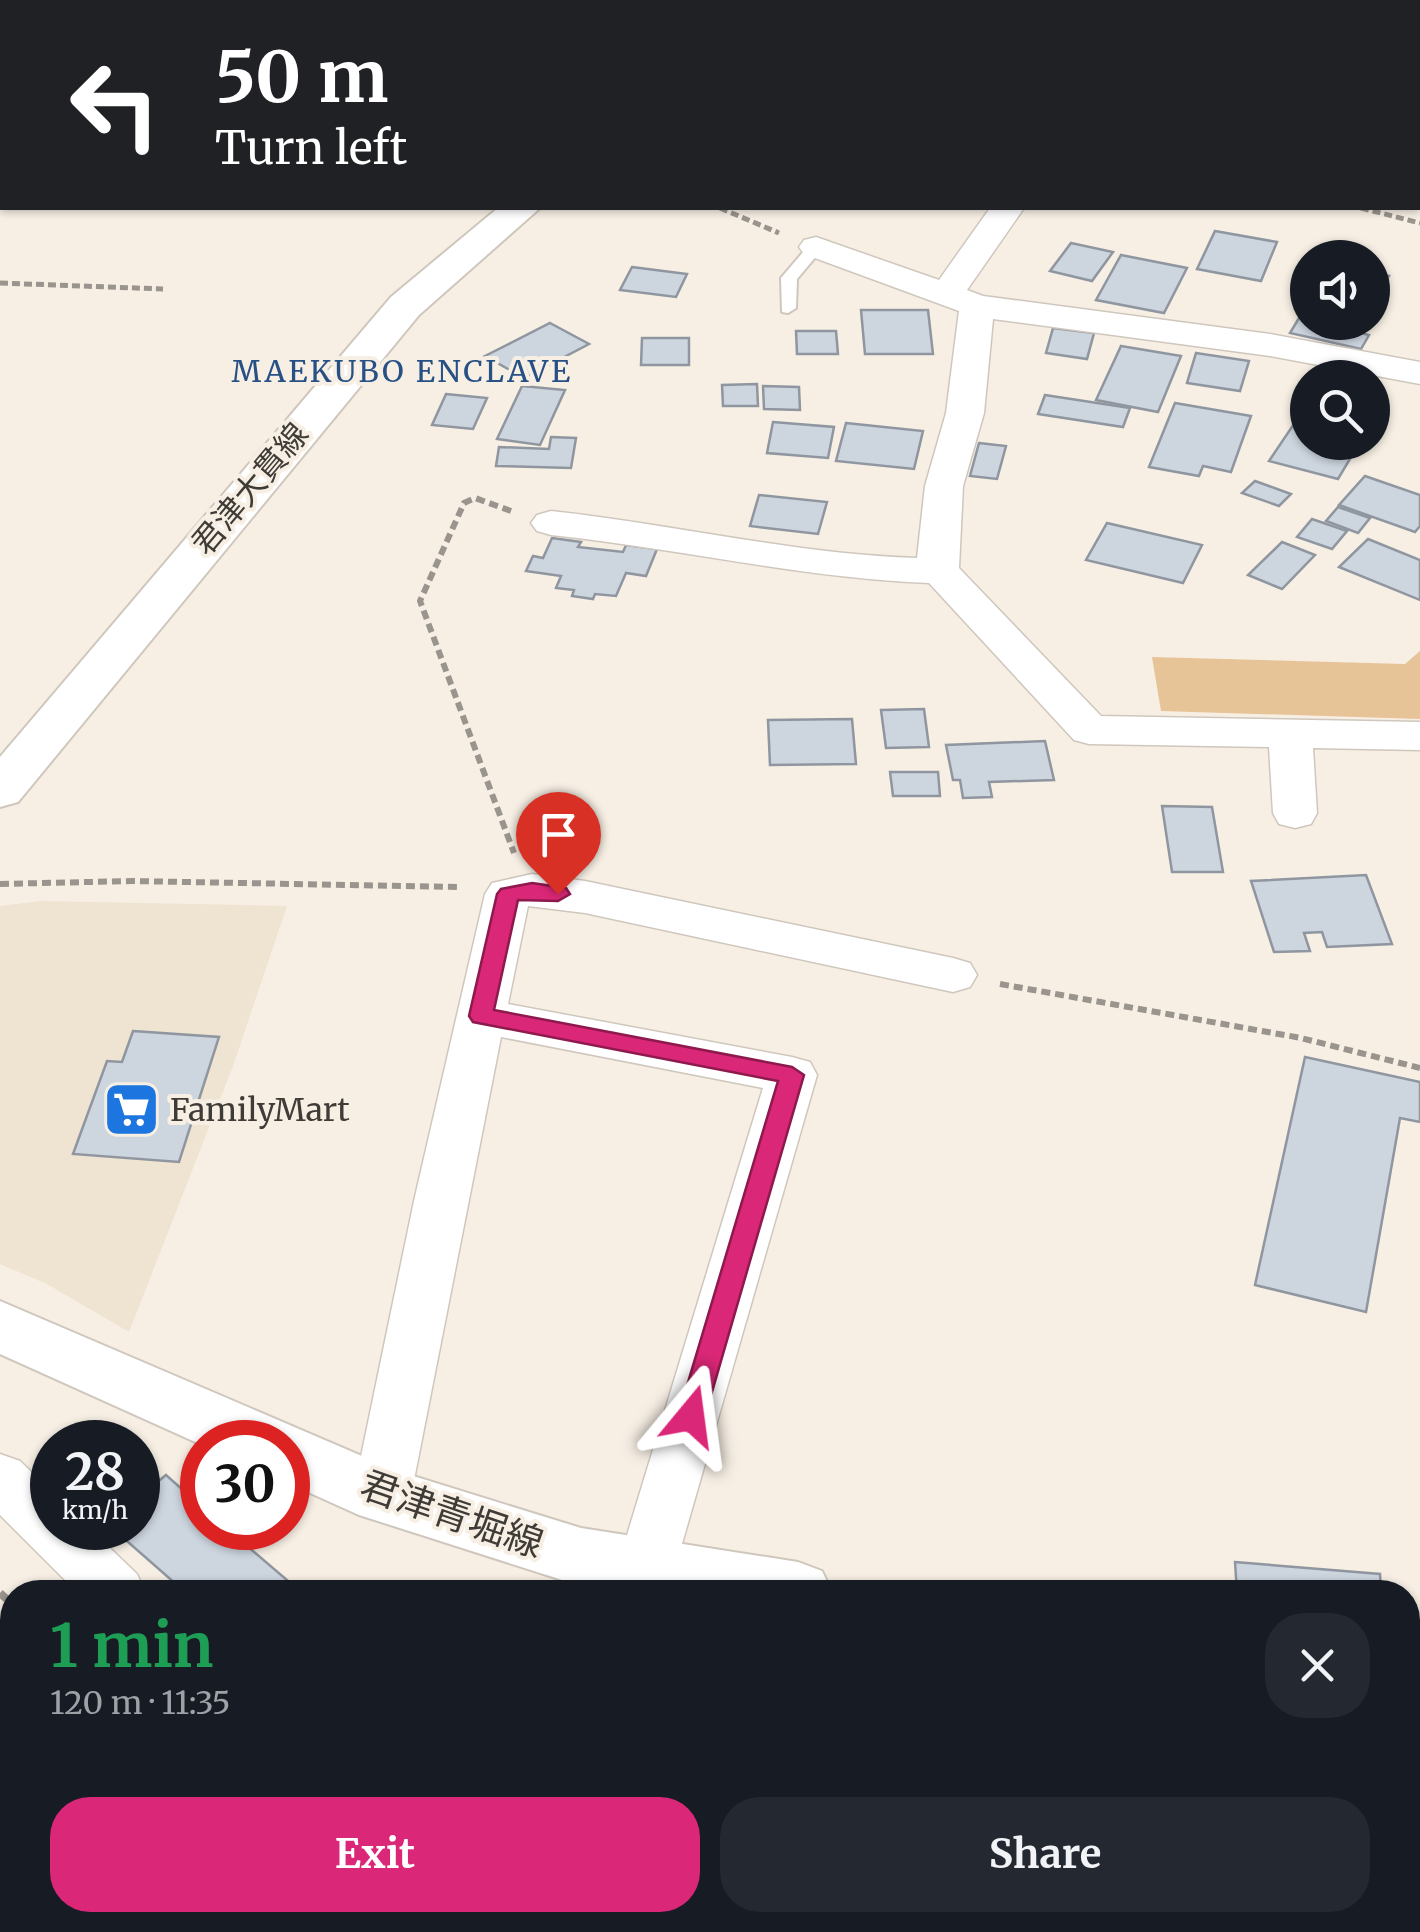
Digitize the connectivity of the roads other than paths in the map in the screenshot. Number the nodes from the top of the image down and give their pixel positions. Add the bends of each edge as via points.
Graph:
1 (518, 210) edge
2 (1005, 210) edge
3 (816, 247) joint
4 (963, 299) junction
5 (788, 308) dead end
6 (1420, 373) edge
7 (551, 523) road end
8 (940, 571) junction
9 (1290, 734) junction
10 (1420, 736) edge
11 (0, 790) edge
12 (1294, 813) dead end
13 (953, 974) road end
14 (481, 1016) junction
15 (0, 1326) edge
16 (213, 1420) edge
17 (310, 1463) edge
18 (0, 1478) edge
19 (382, 1495) junction
20 (646, 1568) junction
21 (104, 1580) edge
22 (722, 1580) edge

1 - 11 main road, 君津大貫線 via 381,333
2 - 4 street
3 - 4 street
3 - 5 lane via 790,278
4 - 6 street
4 - 8 street via 964,413 944,486
7 - 8 street via 856,568
8 - 9 street via 1090,730
9 - 10 street
9 - 12 street
13 - 14 street via 585,897 520,892
14 - 19 street
14 - 20 street via 792,1075
15 - 16 main road
17 - 19 main road, 君津青堀線
18 - 21 street
19 - 20 main road, 君津青堀線 via 582,1558
20 - 22 main road, 君津青堀線

